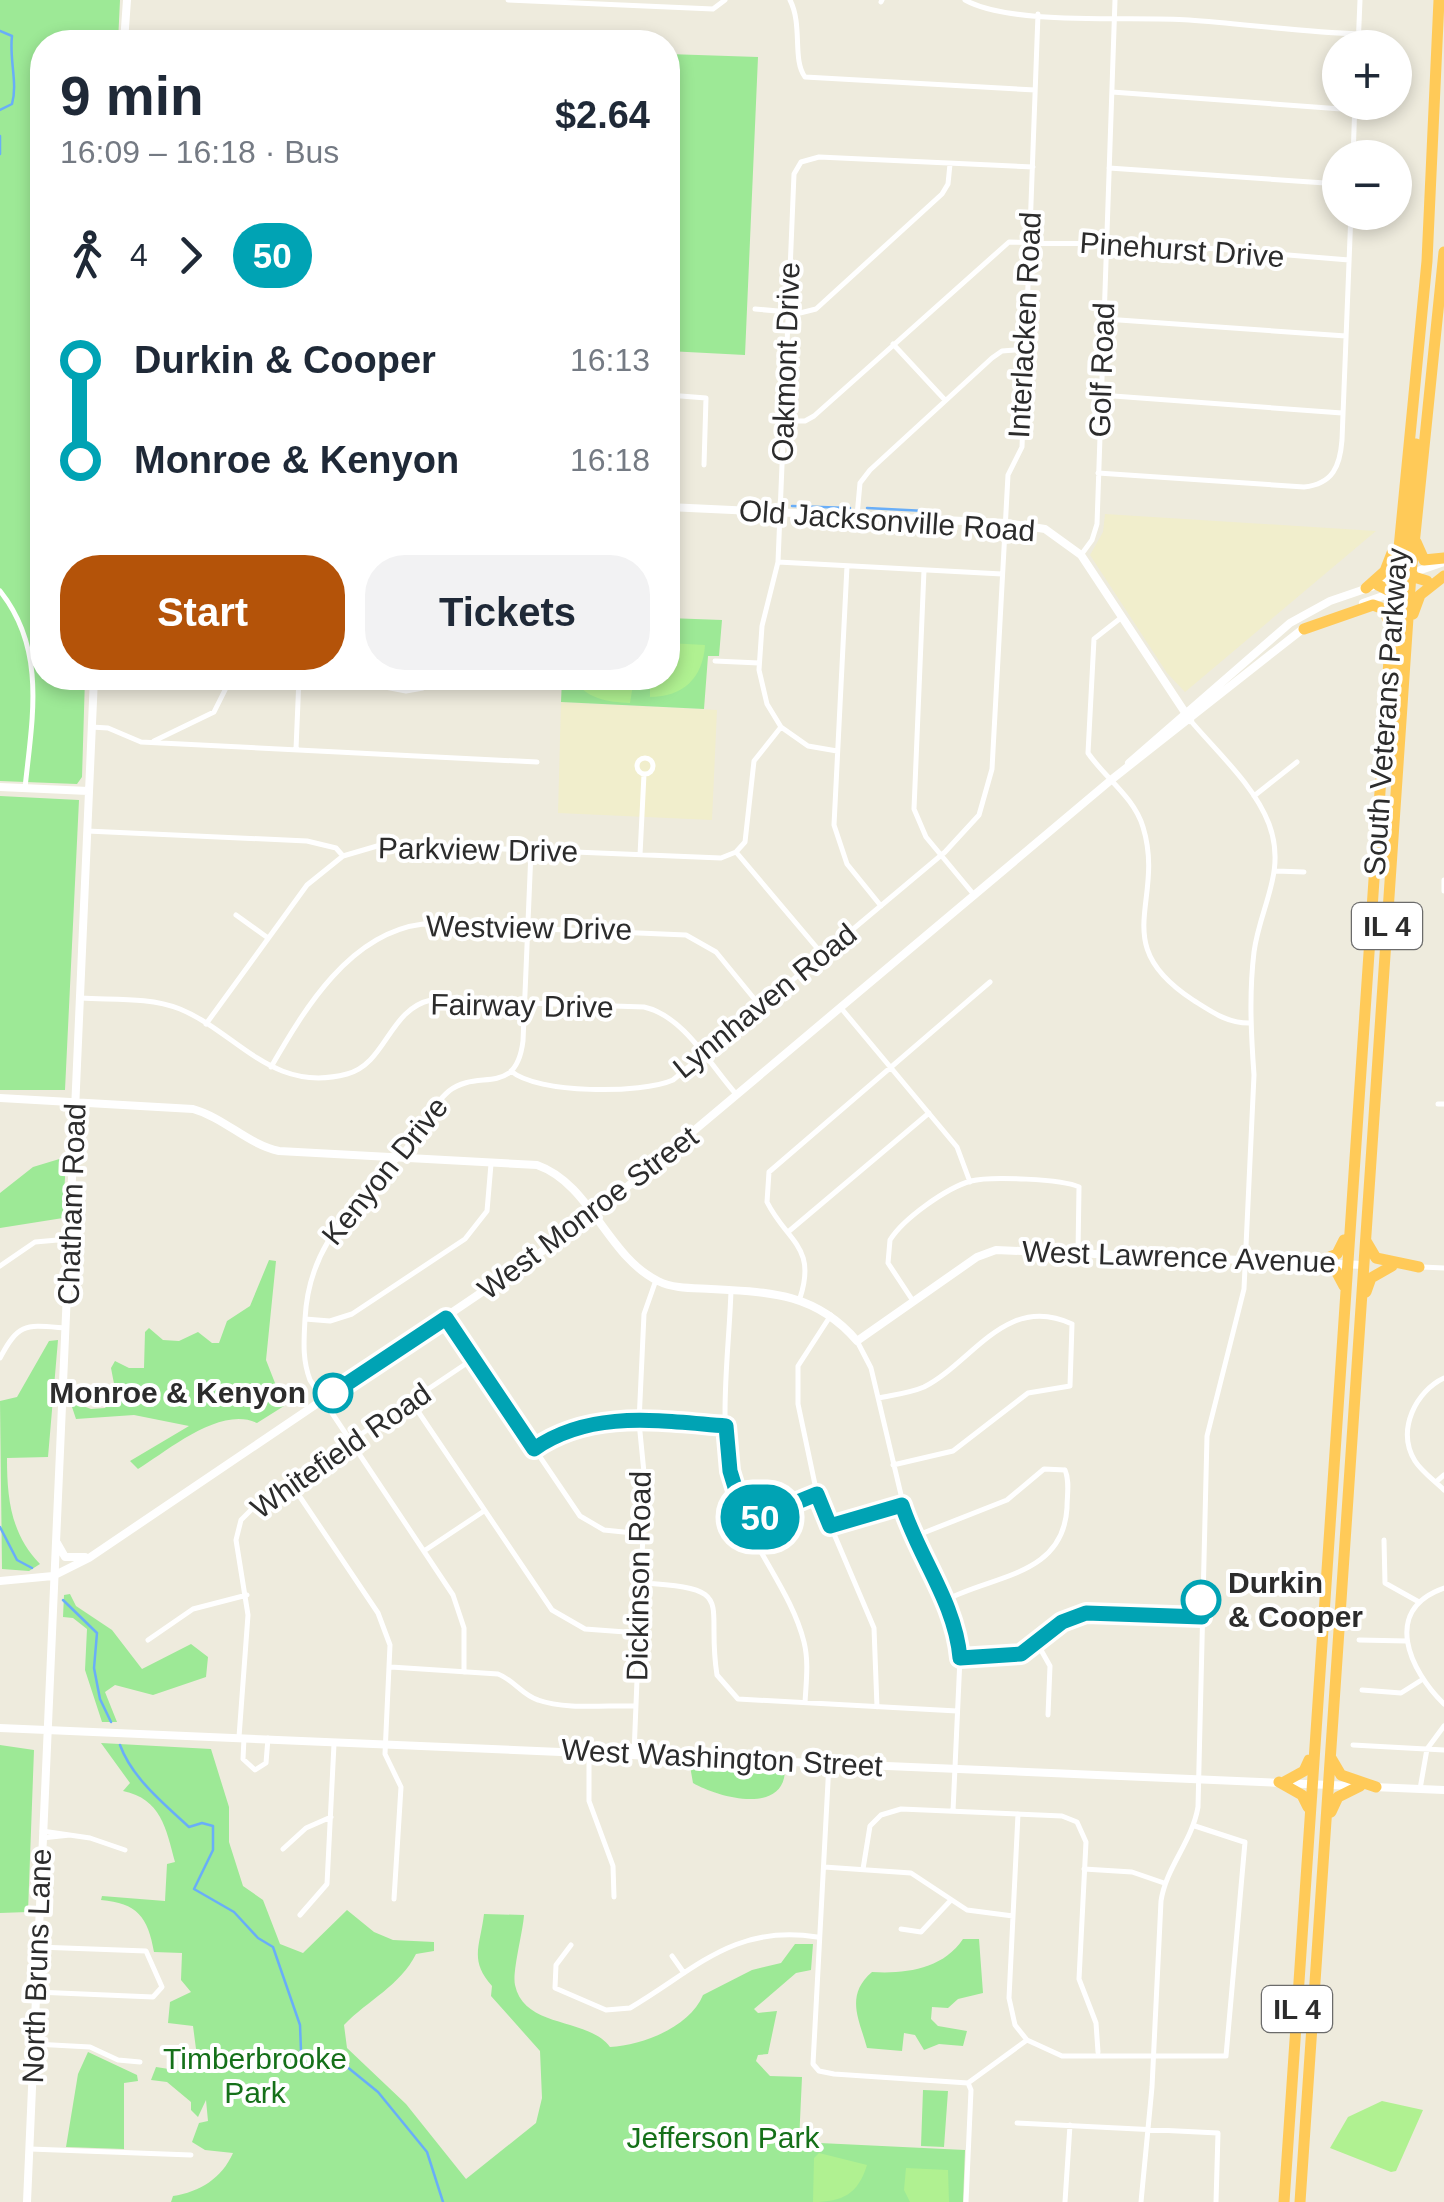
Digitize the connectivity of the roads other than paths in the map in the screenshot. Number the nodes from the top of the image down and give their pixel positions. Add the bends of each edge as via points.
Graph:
1 (127, 0) edge
2 (508, 0) edge
3 (790, 0) edge
4 (965, 0) edge
5 (1115, 0) edge
6 (1360, 0) edge
7 (1439, 0) edge
8 (724, 3) edge
9 (1038, 14) junction
10 (1114, 17) junction
11 (125, 30) edge
12 (1359, 30) edge
13 (1322, 31) edge
14 (1036, 90) junction
15 (1112, 92) junction
16 (1322, 104) edge
17 (950, 164) junction
18 (1033, 167) junction
19 (1109, 168) junction
20 (1322, 183) edge
21 (1350, 230) edge
22 (1030, 242) junction
23 (1106, 243) junction
24 (1444, 252) edge
25 (1349, 260) junction
26 (754, 309) dead end
27 (788, 312) junction
28 (1104, 319) junction
29 (1346, 336) junction
30 (892, 344) junction
31 (1026, 349) junction
32 (1416, 380) junction
33 (1100, 395) junction
34 (680, 396) edge
35 (946, 400) junction
36 (1343, 414) junction
37 (783, 422) junction
38 (704, 465) dead end
39 (1098, 473) junction
40 (680, 508) edge
41 (780, 512) junction
42 (857, 516) junction
43 (1006, 523) junction
44 (1415, 535) junction
45 (1080, 555) junction
46 (1444, 560) edge
47 (778, 562) junction
48 (847, 566) junction
49 (924, 570) junction
50 (1002, 574) junction
51 (1444, 576) edge
52 (1411, 580) junction
53 (1426, 581) joint
54 (1372, 586) junction
55 (1394, 586) junction
56 (0, 591) edge
57 (1122, 617) junction
58 (1304, 629) junction
59 (1390, 630) junction
60 (30, 661) edge
61 (715, 661) dead end
62 (759, 663) junction
63 (35, 690) edge
64 (94, 690) edge
65 (225, 690) edge
66 (298, 690) edge
67 (1187, 716) junction
68 (92, 727) junction
69 (781, 727) junction
70 (151, 742) junction
71 (296, 749) junction
72 (837, 752) junction
73 (537, 762) dead end
74 (1297, 762) dead end
75 (644, 774) dead end
76 (1111, 780) junction
77 (0, 787) edge
78 (25, 788) junction
79 (88, 791) junction
80 (1254, 796) junction
81 (1396, 796) junction
82 (1394, 818) junction
83 (86, 831) junction
84 (531, 851) junction
85 (736, 852) junction
86 (640, 855) junction
87 (343, 856) junction
88 (940, 856) junction
89 (1276, 871) junction
90 (1304, 872) dead end
91 (1444, 880) edge
92 (1444, 890) edge
93 (974, 896) junction
94 (880, 906) junction
95 (236, 915) dead end
96 (528, 926) junction
97 (268, 938) junction
98 (822, 955) junction
99 (990, 982) dead end
100 (79, 998) junction
101 (524, 1003) junction
102 (762, 1006) junction
103 (841, 1008) junction
104 (206, 1024) junction
105 (1249, 1024) junction
106 (704, 1056) junction
107 (890, 1066) junction
108 (271, 1067) junction
109 (511, 1072) junction
110 (738, 1097) junction
111 (0, 1098) edge
112 (76, 1101) junction
113 (929, 1113) junction
114 (1357, 1118) junction
115 (398, 1157) junction
116 (491, 1162) junction
117 (1354, 1166) junction
118 (970, 1182) junction
119 (594, 1215) junction
120 (788, 1232) junction
121 (72, 1239) junction
122 (1365, 1239) junction
123 (1078, 1253) junction
124 (1246, 1260) junction
125 (1314, 1262) junction
126 (1348, 1264) junction
127 (1364, 1265) junction
128 (0, 1266) edge
129 (1392, 1266) junction
130 (1420, 1267) junction
131 (1444, 1268) edge
132 (656, 1280) junction
133 (1346, 1289) junction
134 (731, 1290) junction
135 (800, 1298) junction
136 (913, 1301) junction
137 (831, 1315) junction
138 (446, 1318) junction
139 (305, 1320) junction
140 (68, 1328) junction
141 (857, 1341) junction
142 (1358, 1354) junction
143 (0, 1358) edge
144 (474, 1359) junction
145 (1444, 1378) edge
146 (879, 1398) junction
147 (322, 1400) junction
148 (411, 1401) junction
149 (1354, 1405) junction
150 (639, 1422) junction
151 (726, 1426) junction
152 (350, 1442) junction
153 (534, 1449) junction
154 (893, 1465) junction
155 (1444, 1476) edge
156 (290, 1482) junction
157 (1436, 1482) junction
158 (1444, 1490) edge
159 (817, 1494) junction
160 (902, 1505) junction
161 (484, 1510) junction
162 (746, 1523) junction
163 (830, 1526) junction
164 (55, 1533) junction
165 (643, 1534) junction
166 (914, 1537) junction
167 (1384, 1540) dead end
168 (424, 1551) junction
169 (89, 1558) junction
170 (53, 1576) junction
171 (0, 1580) edge
172 (641, 1583) junction
173 (1444, 1588) edge
174 (247, 1595) junction
175 (946, 1600) junction
176 (1419, 1602) junction
177 (1202, 1617) junction
178 (1322, 1630) junction
179 (638, 1633) junction
180 (148, 1640) dead end
181 (1359, 1640) dead end
182 (1406, 1642) junction
183 (1037, 1643) junction
184 (960, 1658) junction
185 (391, 1667) junction
186 (464, 1672) junction
187 (1420, 1681) junction
188 (1362, 1690) dead end
189 (1318, 1691) junction
190 (805, 1704) junction
191 (1444, 1704) edge
192 (636, 1706) junction
193 (877, 1707) junction
194 (958, 1710) junction
195 (1048, 1715) dead end
196 (1444, 1726) edge
197 (0, 1728) edge
198 (46, 1730) junction
199 (242, 1737) junction
200 (268, 1738) junction
201 (334, 1741) junction
202 (385, 1743) junction
203 (1352, 1746) dead end
204 (1426, 1749) junction
205 (1444, 1750) edge
206 (589, 1752) junction
207 (634, 1754) junction
208 (1330, 1754) junction
209 (830, 1762) junction
210 (956, 1768) junction
211 (1199, 1779) junction
212 (1282, 1782) junction
213 (1312, 1784) junction
214 (1328, 1784) junction
215 (1360, 1786) junction
216 (1376, 1787) junction
217 (1420, 1788) junction
218 (1444, 1790) edge
219 (954, 1811) junction
220 (1018, 1814) junction
221 (1310, 1816) junction
222 (331, 1817) junction
223 (1195, 1826) junction
224 (42, 1834) junction
225 (283, 1848) dead end
226 (125, 1850) dead end
227 (824, 1867) junction
228 (863, 1869) junction
229 (1084, 1869) junction
230 (1322, 1870) junction
231 (1164, 1882) junction
232 (614, 1897) dead end
233 (394, 1898) dead end
234 (951, 1900) junction
235 (300, 1915) dead end
236 (1320, 1915) junction
237 (1013, 1916) junction
238 (901, 1930) dead end
239 (817, 1937) junction
240 (571, 1944) dead end
241 (38, 1947) junction
242 (672, 1956) dead end
243 (684, 1972) junction
244 (36, 1992) junction
245 (1027, 2040) junction
246 (34, 2044) junction
247 (1098, 2052) junction
248 (1153, 2054) junction
249 (140, 2062) dead end
250 (968, 2082) junction
251 (1017, 2123) dead end
252 (1070, 2125) junction
253 (1146, 2128) junction
254 (30, 2149) junction
255 (191, 2155) dead end
256 (27, 2202) edge
257 (966, 2202) edge
258 (1065, 2202) edge
259 (1140, 2202) edge
260 (1216, 2202) edge
261 (1284, 2202) edge
262 (1300, 2202) edge

1 - 11 street
2 - 8 street
3 - 14 street via 799,24 802,74 809,79
4 - 9 street
5 - 10 street, Golf Road
6 - 12 street
7 - 32 highway, South Veterans Parkway / IL 4
9 - 10 street
9 - 14 street, Interlacken Road
10 - 13 street
10 - 15 street, Golf Road
14 - 18 street, Interlacken Road
15 - 16 street
15 - 19 street, Golf Road
17 - 18 street, Oakmont Drive
17 - 27 street via 946,189 900,232 816,308
17 - 27 street, Oakmont Drive via 819,157 801,162 793,178
18 - 22 street, Interlacken Road
19 - 20 street
19 - 23 street, Golf Road
21 - 25 street
22 - 23 street, Pinehurst Drive
22 - 30 street, Pinehurst Drive via 1000,246
22 - 31 street, Interlacken Road
23 - 25 street, Pinehurst Drive
23 - 28 street, Golf Road
24 - 44 highway, South Veterans Parkway / IL 4
25 - 29 street
26 - 27 street
27 - 37 street, Oakmont Drive
28 - 29 street
28 - 33 street, Golf Road
29 - 36 street
30 - 35 street
30 - 37 street, Pinehurst Drive via 810,419
31 - 35 street via 1002,351
31 - 43 street, Interlacken Road via 1022,447 1008,475
32 - 52 highway via 1404,561
32 - 54 highway via 1392,557
32 - 55 highway, South Veterans Parkway / IL 4
33 - 36 street
33 - 39 street, Golf Road
34 - 38 street via 707,397
35 - 42 street via 862,478
36 - 39 street via 1341,454 1330,478 1304,487
37 - 41 street, Oakmont Drive
39 - 45 street, Golf Road via 1096,528
40 - 41 street, Old Jacksonville Road
41 - 42 street, Old Jacksonville Road
41 - 47 street, Oakmont Drive
42 - 43 street, Old Jacksonville Road
43 - 45 street, Old Jacksonville Road via 1049,531
43 - 50 street, Interlacken Road
44 - 46 highway via 1424,560
44 - 52 highway, South Veterans Parkway / IL 4
45 - 57 street, Old Jacksonville Road
46 - 52 street
47 - 48 street
47 - 62 street, Oakmont Drive
48 - 49 street
48 - 72 street
49 - 50 street
49 - 88 street via 913,800 918,823
50 - 88 street, Interlacken Road via 990,787 972,824
51 - 53 street
51 - 81 highway via 1413,611
52 - 53 highway
52 - 55 street, West Monroe Street
52 - 81 highway, South Veterans Parkway / IL 4
54 - 55 highway
54 - 67 street, West Monroe Street via 1290,623
55 - 58 street, West Monroe Street
55 - 59 highway, South Veterans Parkway / IL 4
55 - 82 highway via 1400,609
56 - 60 street
57 - 67 street, Old Jacksonville Road
57 - 76 street via 1098,632 1093,644 1088,753
58 - 59 highway via 1376,604
58 - 67 street, West Monroe Street
59 - 114 highway, South Veterans Parkway / IL 4
61 - 62 street
62 - 69 street, Oakmont Drive via 766,704
63 - 78 street
64 - 68 street, Chatham Road
65 - 70 street via 214,712
66 - 71 street
67 - 76 street, West Monroe Street
67 - 80 street
68 - 70 street
68 - 79 street, Chatham Road
69 - 72 street via 808,746
69 - 85 street via 754,761 750,828
70 - 71 street
71 - 73 street
72 - 94 street via 838,845
74 - 80 street
75 - 86 street
76 - 93 street, West Monroe Street
76 - 105 street via 1145,836 1144,938 1152,962 1169,984 1206,1008
77 - 78 street
78 - 79 street
79 - 83 street, Chatham Road
80 - 89 street via 1272,834
81 - 82 highway, South Veterans Parkway / IL 4
82 - 122 highway, South Veterans Parkway / IL 4
83 - 87 street, Parkview Drive via 307,840
83 - 100 street, Chatham Road
84 - 86 street, Parkview Drive
84 - 87 street, Parkview Drive via 384,844
84 - 96 street
85 - 86 street, Parkview Drive via 711,859
85 - 98 street
87 - 97 street via 307,884
88 - 93 street
88 - 94 street, Lynnhaven Road
89 - 90 street
89 - 105 street via 1255,943
91 - 92 street
93 - 103 street, West Monroe Street
94 - 98 street, Lynnhaven Road
95 - 97 street
96 - 101 street
96 - 102 street, Westview Drive via 686,935 716,952
96 - 108 street, Westview Drive via 434,923 378,937 336,972
97 - 104 street
98 - 102 street, Lynnhaven Road
99 - 107 street
100 - 104 street, Fairway Drive via 165,1004
100 - 112 street, Chatham Road
101 - 106 street, Fairway Drive via 655,1010
101 - 108 street, Fairway Drive via 424,1001 404,1014 356,1071 310,1076
101 - 109 street via 522,1048
102 - 106 street, Lynnhaven Road
103 - 107 street
103 - 110 street, West Monroe Street
104 - 108 street, Fairway Drive
105 - 124 street via 1254,1074
106 - 109 street, Lynnhaven Road via 673,1080 646,1088 532,1084
106 - 110 street, Fairway Drive
107 - 113 street
107 - 120 street via 772,1168 767,1202
109 - 115 street, Kenyon Drive via 450,1090
110 - 119 street, West Monroe Street
111 - 112 street
112 - 115 street via 193,1109 280,1151
112 - 121 street, Chatham Road
113 - 118 street via 957,1147
113 - 120 street
114 - 117 highway, South Veterans Parkway / IL 4
114 - 127 highway via 1357,1254
115 - 116 street
115 - 139 street, Kenyon Drive via 321,1248
116 - 119 street via 554,1173
116 - 139 street via 487,1211 465,1239 352,1314
117 - 125 highway via 1344,1244
117 - 126 highway, South Veterans Parkway / IL 4
118 - 123 street via 1081,1185
118 - 136 street via 890,1240 888,1264
119 - 132 street
119 - 138 street, West Monroe Street
120 - 135 street via 806,1263
121 - 128 street via 35,1242
121 - 140 street, Chatham Road
122 - 127 highway, South Veterans Parkway / IL 4
122 - 130 highway via 1376,1258
123 - 124 street, West Lawrence Avenue
123 - 136 street, West Lawrence Avenue via 996,1250
124 - 125 street, West Lawrence Avenue
124 - 177 street via 1240,1311 1206,1436
125 - 126 street, West Lawrence Avenue
125 - 133 highway via 1336,1272
126 - 127 street, West Lawrence Avenue
126 - 133 highway, South Veterans Parkway / IL 4
126 - 149 highway via 1354,1276
127 - 129 street, West Lawrence Avenue
127 - 142 highway, South Veterans Parkway / IL 4
129 - 130 street, West Lawrence Avenue
129 - 142 highway via 1367,1286
130 - 131 street, West Lawrence Avenue
132 - 134 street
132 - 150 street, Dickinson Road via 644,1314
133 - 178 highway, South Veterans Parkway / IL 4
134 - 135 street
134 - 151 street
135 - 137 street
136 - 141 street, West Lawrence Avenue
137 - 141 street
137 - 159 street via 804,1350 796,1377
138 - 144 street
138 - 147 street, West Monroe Street
139 - 147 street, Kenyon Drive via 304,1359
140 - 143 street via 23,1327
140 - 164 street, Chatham Road
141 - 146 street
142 - 149 highway, South Veterans Parkway / IL 4
144 - 148 street, Whitefield Road
144 - 153 street
145 - 157 street via 1424,1389 1412,1410 1411,1452
146 - 154 street
146 - 154 street via 926,1386 1008,1323 1074,1322 1072,1388 1028,1393 952,1450
147 - 152 street, Kenyon Drive
147 - 169 street, West Monroe Street
148 - 152 street, Whitefield Road
148 - 161 street
149 - 208 highway, South Veterans Parkway / IL 4
150 - 151 street
150 - 153 street via 593,1422
150 - 165 street, Dickinson Road
151 - 162 street via 730,1471
152 - 156 street, Whitefield Road
152 - 168 street, Kenyon Drive
153 - 165 street via 586,1522
154 - 160 street
155 - 157 street
156 - 174 street, Whitefield Road via 251,1508 238,1526 236,1550
156 - 185 street via 378,1613
157 - 158 street
159 - 162 street
159 - 163 street
160 - 163 street
160 - 166 street
161 - 168 street
161 - 179 street via 557,1614 592,1630
162 - 190 street via 800,1628
163 - 193 street via 874,1628
164 - 169 street via 63,1556
164 - 170 street, Chatham Road
165 - 172 street, Dickinson Road
166 - 175 street
166 - 175 street via 1007,1500 1044,1470 1067,1468 1066,1520 1050,1551 1020,1574
167 - 176 street via 1385,1582
168 - 186 street, Kenyon Drive via 460,1612
169 - 170 street, West Monroe Street
170 - 171 street, West Monroe Street
170 - 198 street, Chatham Road
172 - 179 street, Dickinson Road
172 - 190 street via 690,1587 712,1602 716,1668 728,1692 745,1700
173 - 176 street
174 - 180 street via 194,1609
174 - 199 street, Whitefield Road
175 - 184 street
176 - 182 street
177 - 183 street via 1086,1613
177 - 211 street
178 - 189 highway, South Veterans Parkway / IL 4
178 - 214 highway via 1322,1774
179 - 192 street, Dickinson Road
181 - 182 street
182 - 187 street
183 - 184 street via 1013,1656
183 - 195 street via 1050,1666
184 - 194 street
185 - 186 street
185 - 202 street
186 - 192 street via 511,1679 547,1702
187 - 188 street via 1401,1693
187 - 191 street
189 - 212 highway via 1308,1764
189 - 213 highway, South Veterans Parkway / IL 4
190 - 193 street
192 - 207 street, Dickinson Road
193 - 194 street
194 - 210 street
196 - 204 street
197 - 198 street, West Washington Street
198 - 199 street, West Washington Street
198 - 224 street, North Bruns Lane
199 - 200 street, West Washington Street
199 - 200 street via 243,1759 255,1770 266,1763
200 - 201 street, West Washington Street
201 - 202 street, West Washington Street
201 - 222 street
202 - 206 street, West Washington Street
202 - 233 street via 386,1762 401,1787
203 - 204 street
204 - 205 street
204 - 217 street
206 - 207 street, West Washington Street
206 - 232 street via 589,1801 610,1857
207 - 209 street, West Washington Street
208 - 214 highway, South Veterans Parkway / IL 4
208 - 216 highway via 1341,1775
209 - 210 street, West Washington Street
209 - 227 street
210 - 211 street, West Washington Street
210 - 219 street
211 - 212 street, West Washington Street
211 - 223 street
212 - 213 street, West Washington Street
212 - 221 highway via 1302,1795
213 - 214 street, West Washington Street
213 - 221 highway, IL 4
213 - 236 highway via 1318,1797
214 - 215 street, West Washington Street
214 - 230 highway, IL 4
215 - 216 street, West Washington Street
215 - 230 highway via 1334,1804
216 - 217 street, West Washington Street
217 - 218 street, West Washington Street
219 - 220 street
219 - 228 street via 881,1815 867,1832
220 - 229 street via 1062,1816 1080,1824
220 - 237 street
221 - 261 highway, IL 4
222 - 225 street
222 - 235 street via 327,1884
223 - 231 street
223 - 248 street via 1247,1841 1228,2057
224 - 226 street
224 - 241 street, North Bruns Lane
227 - 228 street
227 - 239 street
228 - 234 street via 911,1873
229 - 231 street
229 - 247 street via 1079,1979 1096,2023
230 - 236 highway, IL 4
231 - 248 street
234 - 237 street via 977,1913
234 - 238 street via 921,1932
236 - 262 highway, IL 4
237 - 245 street via 1010,2006
239 - 243 street via 757,1936
239 - 250 street via 812,2059 819,2072
240 - 243 street via 556,1965 555,1988 606,2010 630,2008
241 - 244 street, North Bruns Lane
241 - 244 street via 141,1949 150,1953 162,1980 153,1997
242 - 243 street
244 - 246 street, North Bruns Lane
245 - 247 street via 1062,2056
245 - 250 street
246 - 249 street via 90,2047
246 - 254 street, North Bruns Lane
247 - 248 street
248 - 253 street
250 - 257 street
251 - 252 street
252 - 253 street
252 - 258 street
253 - 259 street
253 - 260 street via 1220,2132
254 - 255 street
254 - 256 street, North Bruns Lane

